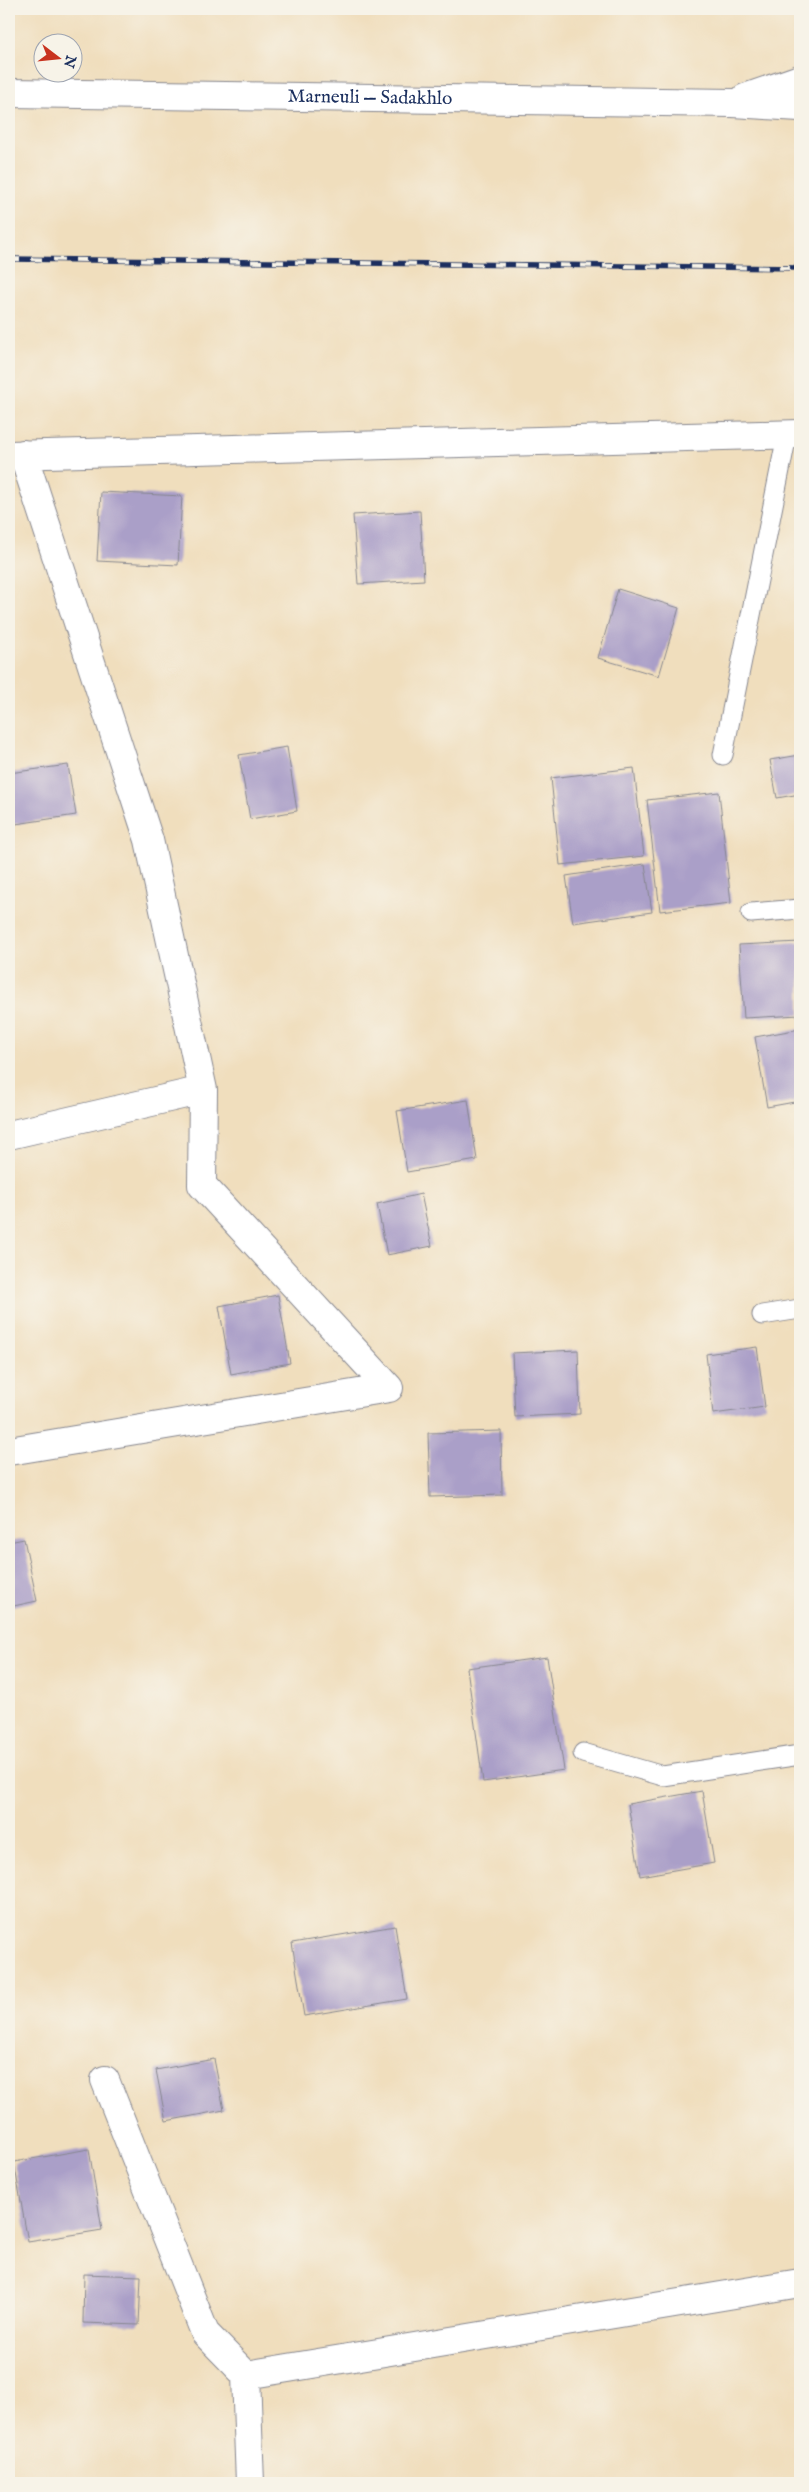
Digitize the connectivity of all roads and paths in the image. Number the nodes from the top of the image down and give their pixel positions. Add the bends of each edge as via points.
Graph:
1 (800, 79) edge
2 (9, 93) edge
3 (732, 103) junction
4 (800, 107) edge
5 (794, 434) edge
6 (16, 454) edge
7 (724, 755) dead end
8 (800, 908) edge
9 (751, 913) dead end
10 (203, 1090) junction
11 (9, 1135) edge
12 (800, 1309) edge
13 (762, 1315) dead end
14 (9, 1451) edge
15 (583, 1753) dead end
16 (800, 1755) edge
17 (105, 2080) dead end
18 (800, 2283) edge
19 (246, 2375) junction
20 (250, 2483) edge

1 - 3 main road
2 - 3 main road, Marneuli — Sadakhlo
3 - 4 main road, Marneuli — Sadakhlo
5 - 6 main road
5 - 7 lane
6 - 10 main road via 149,840
8 - 9 lane
10 - 11 main road
10 - 14 main road via 202,1185 390,1388
12 - 13 lane
15 - 16 lane via 663,1776
17 - 19 main road via 205,2333
18 - 19 main road
19 - 20 main road

